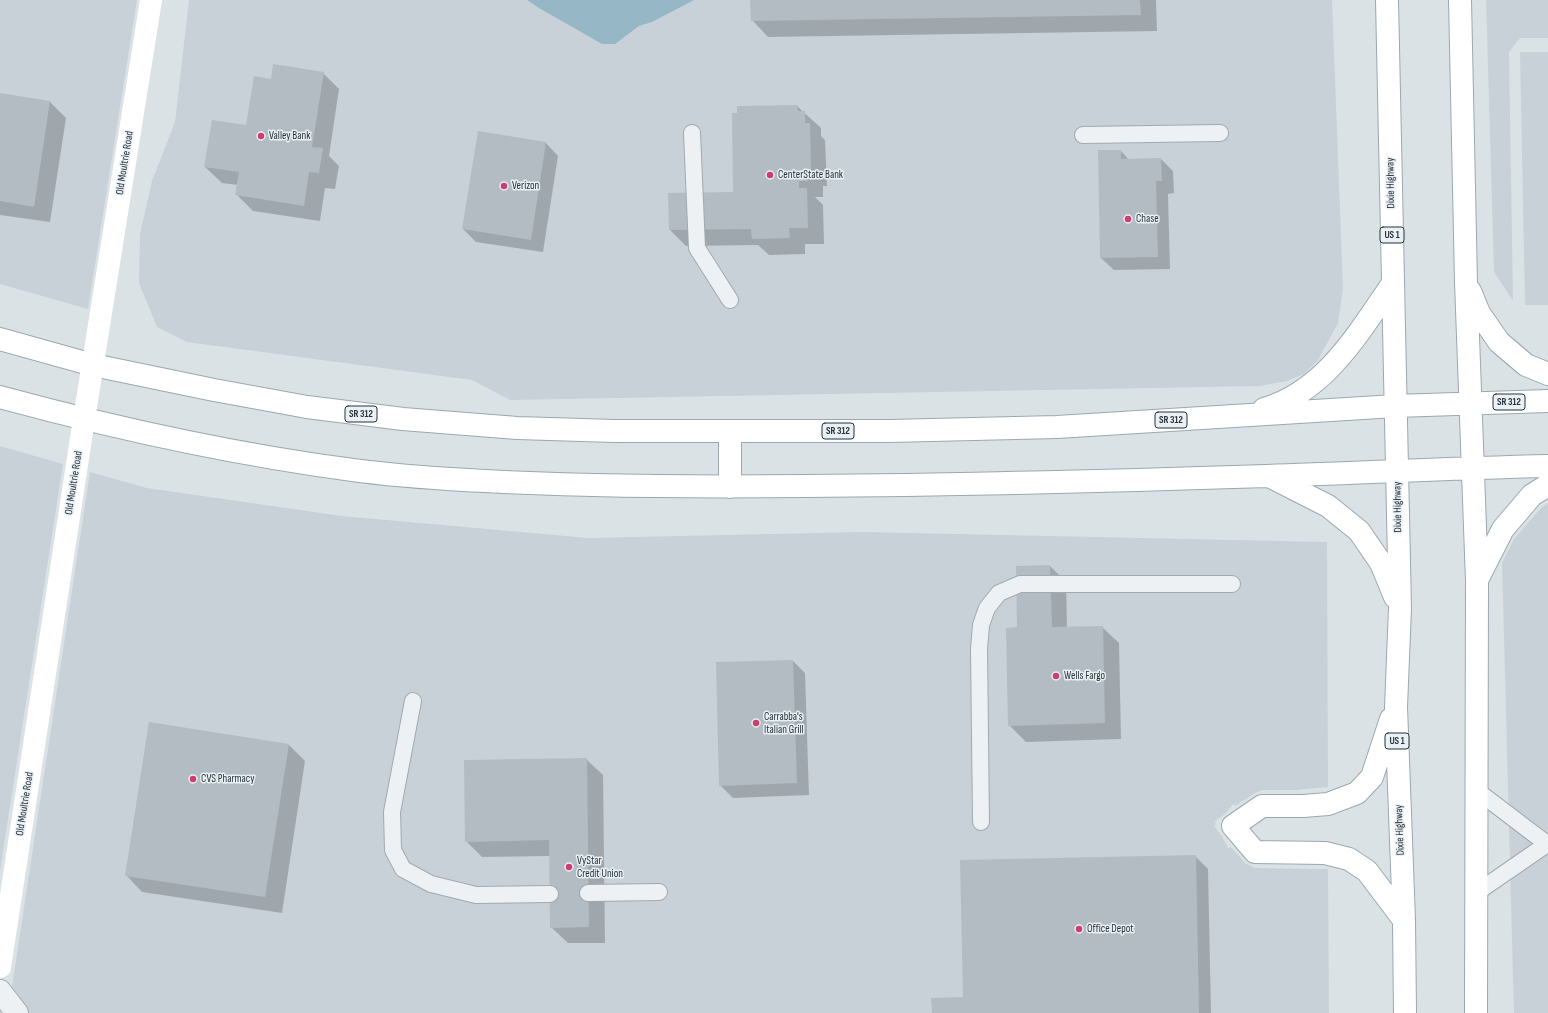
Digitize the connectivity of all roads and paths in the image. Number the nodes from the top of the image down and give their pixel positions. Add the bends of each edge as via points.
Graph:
1 (151, 0) edge
2 (1387, 0) edge
3 (1460, 0) edge
4 (692, 133) dead end
5 (1220, 133) dead end
6 (1083, 134) dead end
7 (1466, 282) junction
8 (1393, 283) junction
9 (730, 300) dead end
10 (0, 339) edge
11 (93, 365) junction
12 (1548, 374) edge
13 (0, 397) edge
14 (1548, 401) edge
15 (1471, 404) junction
16 (1395, 406) junction
17 (1240, 415) junction
18 (84, 419) junction
19 (730, 431) junction
20 (1548, 466) edge
21 (1473, 467) junction
22 (1397, 470) junction
23 (1268, 476) junction
24 (1548, 485) edge
25 (730, 487) junction
26 (1477, 581) junction
27 (1232, 584) dead end
28 (1400, 608) junction
29 (413, 701) dead end
30 (1396, 708) junction
31 (1476, 790) junction
32 (981, 822) dead end
33 (1547, 844) edge
34 (659, 892) dead end
35 (588, 893) dead end
36 (1476, 893) junction
37 (550, 894) dead end
38 (1404, 920) junction
39 (0, 967) edge
40 (0, 991) edge
41 (17, 1013) edge
42 (1405, 1013) edge
43 (1476, 1013) edge

1 - 11 main road, Old Moultrie Road
2 - 8 main road, Dixie Highway / US 1
3 - 7 main road
4 - 9 lane via 697,248
5 - 6 lane
7 - 12 main road via 1479,313 1499,342 1526,365
7 - 15 main road
8 - 16 main road, Dixie Highway / US 1
8 - 17 main road via 1345,352 1330,368 1303,391 1271,407
10 - 11 main road, SR 312
11 - 18 main road, Old Moultrie Road
11 - 19 main road, SR 312 via 307,407 403,419 524,428
13 - 18 main road
14 - 15 main road, SR 312
15 - 16 main road, SR 312
15 - 21 main road
16 - 17 main road, SR 312
16 - 22 main road, Dixie Highway / US 1
17 - 19 main road, SR 312 via 1058,427
18 - 25 main road via 228,450 362,471 564,486
18 - 39 main road, Old Moultrie Road
19 - 25 main road
20 - 21 main road
21 - 22 main road
21 - 26 main road
22 - 23 main road
22 - 28 main road, Dixie Highway / US 1
23 - 25 main road via 978,484
23 - 28 main road via 1328,506 1359,531 1381,562
24 - 26 main road via 1532,496 1503,529
26 - 31 main road
27 - 32 lane via 1020,584 999,593 985,613 979,649
28 - 30 main road, Dixie Highway / US 1
29 - 37 lane via 392,812 393,850 403,870 431,884 476,895
30 - 38 main road, Dixie Highway / US 1
30 - 38 main road via 1372,777 1357,793 1328,804 1262,806 1233,826 1255,852 1325,853 1349,859 1367,871
31 - 33 lane
31 - 36 main road
33 - 36 lane
34 - 35 lane
36 - 43 main road
38 - 42 main road, Dixie Highway / US 1
40 - 41 street

